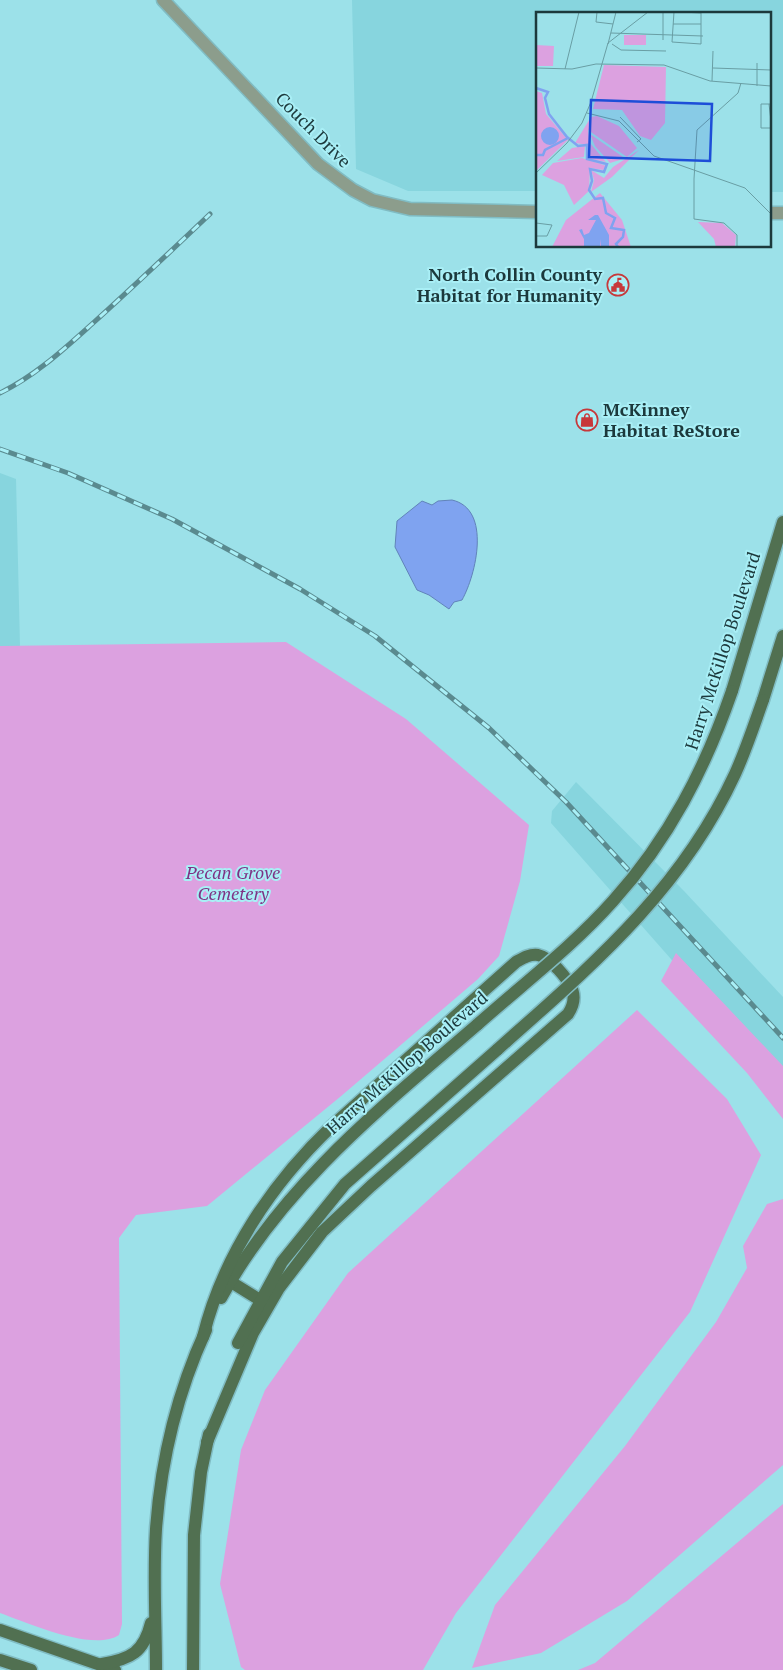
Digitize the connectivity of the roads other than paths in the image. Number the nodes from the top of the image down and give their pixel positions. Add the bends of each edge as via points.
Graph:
1 (163, 0) edge
2 (536, 212) edge
3 (770, 213) edge
4 (783, 213) edge
5 (783, 522) edge
6 (783, 636) edge
7 (230, 1282) junction
8 (260, 1300) junction
9 (203, 1337) junction
10 (207, 1442) junction
11 (194, 1589) junction
12 (156, 1606) junction
13 (0, 1630) edge
14 (0, 1660) edge
15 (100, 1664) junction
16 (31, 1670) edge
17 (115, 1670) edge
18 (156, 1670) edge
19 (193, 1670) edge
20 (203, 1670) edge

1 - 2 street, Couch Drive via 322,168 353,190 372,200 410,209
3 - 4 street
5 - 7 main road, Harry McKillop Boulevard, bridge via 718,732 693,786 642,866 593,921 331,1153 270,1224
6 - 8 main road, bridge via 745,750 726,792 665,885 603,955 345,1184 293,1248
7 - 8 main road
7 - 9 main road, Harry McKillop Boulevard
8 - 10 main road via 236,1351
9 - 10 main road via 211,1302 236,1252 271,1196 311,1147 516,962 535,955 550,961 571,984 574,1000 568,1014 322,1232 279,1288 257,1326
9 - 12 main road, Harry McKillop Boulevard via 178,1402 165,1462 156,1530
10 - 11 main road via 195,1517
11 - 19 main road
11 - 20 main road
12 - 15 main road via 142,1647 126,1658
12 - 18 main road, Harry McKillop Boulevard
13 - 15 main road
14 - 16 main road
15 - 17 main road

